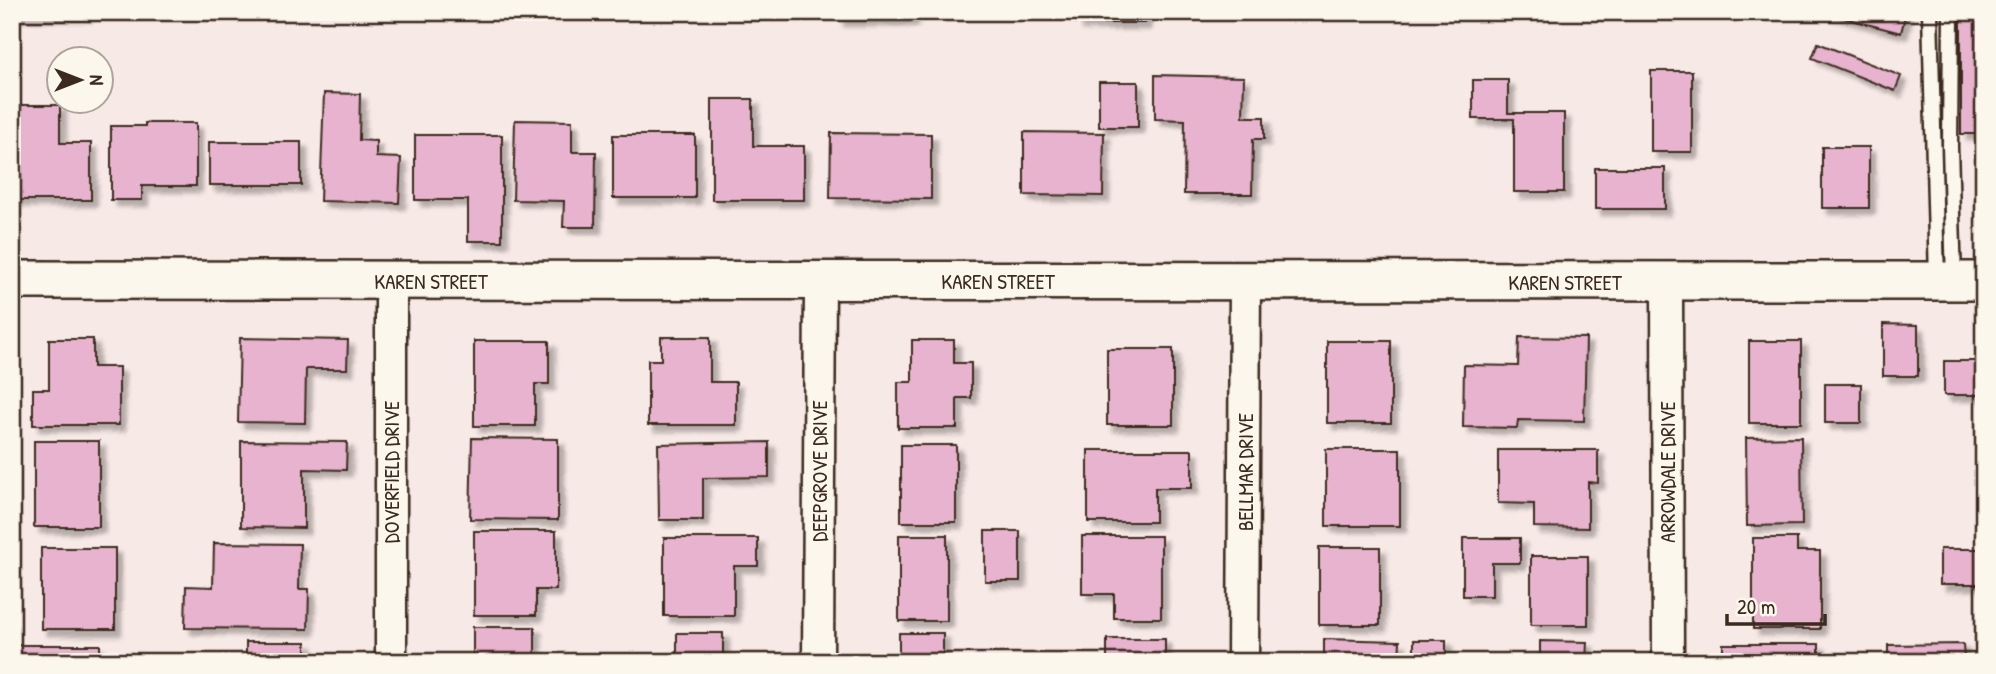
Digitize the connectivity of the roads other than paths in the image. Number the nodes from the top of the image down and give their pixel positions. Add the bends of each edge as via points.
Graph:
1 (1930, 12) edge
2 (1951, 12) edge
3 (820, 279) junction
4 (12, 280) edge
5 (391, 281) junction
6 (1958, 281) edge
7 (1245, 282) junction
8 (1667, 282) junction
9 (391, 662) edge
10 (818, 662) edge
11 (1243, 662) edge
12 (1668, 662) edge

1 - 6 lane
2 - 6 lane via 1950,147
3 - 5 street, KAREN STREET
3 - 7 street, KAREN STREET
3 - 10 street, DEEPGROVE DRIVE
4 - 5 street, KAREN STREET
5 - 9 street, DOVERFIELD DRIVE
6 - 8 street, KAREN STREET
7 - 8 street, KAREN STREET
7 - 11 street, BELLMAR DRIVE
8 - 12 street, ARROWDALE DRIVE

